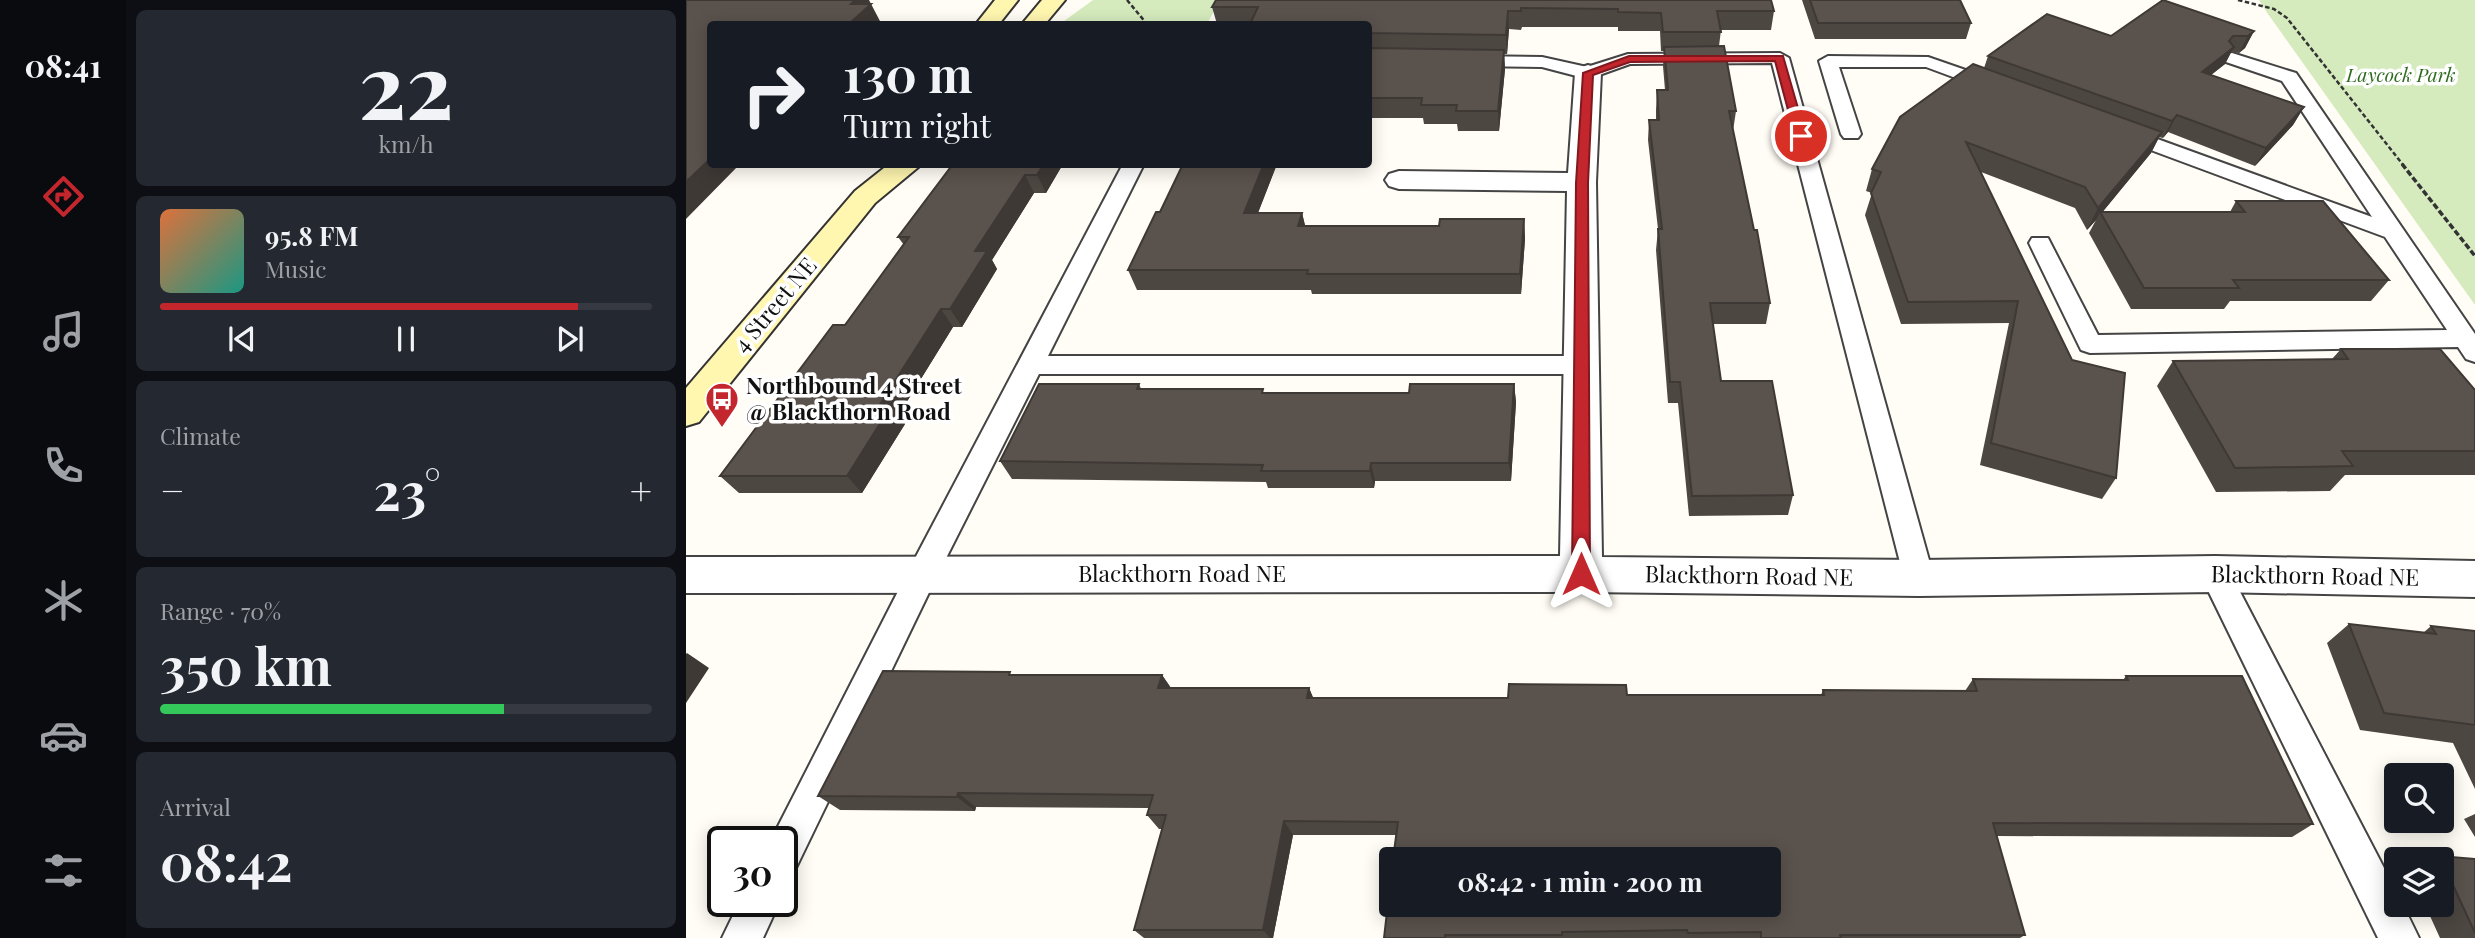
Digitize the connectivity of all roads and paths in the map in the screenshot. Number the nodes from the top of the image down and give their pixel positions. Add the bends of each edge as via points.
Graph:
1 (1127, 0) edge
2 (2238, 0) edge
3 (1055, 2) edge
4 (1036, 21) edge
5 (1144, 21) edge
6 (2232, 58) edge
7 (1449, 60) edge
8 (1588, 73) junction
9 (2019, 95) edge
10 (2096, 124) edge
11 (1851, 134) dead end
12 (875, 168) edge
13 (903, 168) edge
14 (1132, 168) edge
15 (1399, 180) dead end
16 (1582, 183) junction
17 (865, 197) junction
18 (2393, 232) junction
19 (2040, 243) dead end
20 (2475, 256) edge
21 (2470, 345) edge
22 (1030, 365) junction
23 (1582, 365) junction
24 (686, 413) edge
25 (1581, 574) junction
26 (2215, 574) junction
27 (686, 575) edge
28 (922, 575) junction
29 (1919, 578) junction
30 (2475, 579) edge
31 (797, 826) edge
32 (753, 917) edge
33 (742, 938) edge
34 (2399, 938) edge

1 - 5 path
2 - 20 path via 2274,9 2287,18
3 - 4 street
6 - 18 lane via 2289,77
7 - 8 lane via 1542,62
8 - 16 street
8 - 29 lane via 1629,59 1780,58
9 - 11 lane via 1928,62 1828,61
10 - 18 lane
12 - 17 street, 4 Street NE
13 - 17 street, 4 Street NE
14 - 22 lane
15 - 16 street
16 - 23 street
17 - 24 street, 4 Street NE
18 - 21 lane
19 - 21 lane via 2090,344
22 - 23 lane
22 - 28 lane
23 - 25 street
25 - 28 street, Blackthorn Road NE
25 - 29 street, Blackthorn Road NE
26 - 29 street, Blackthorn Road NE
26 - 30 street, Blackthorn Road NE
26 - 34 lane
27 - 28 street, Blackthorn Road NE
28 - 31 lane
32 - 33 lane

